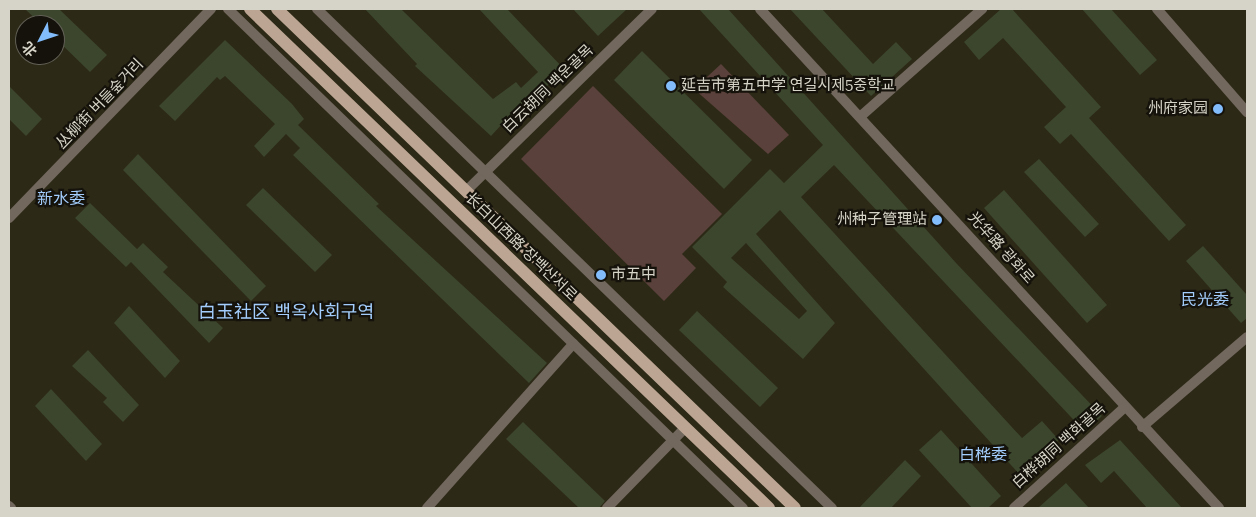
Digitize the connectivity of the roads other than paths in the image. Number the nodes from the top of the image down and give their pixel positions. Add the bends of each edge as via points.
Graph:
1 (211, 9) edge
2 (228, 9) edge
3 (250, 9) edge
4 (277, 9) edge
5 (317, 9) edge
6 (652, 9) edge
7 (760, 9) edge
8 (982, 9) edge
9 (1157, 9) edge
10 (1247, 112) edge
11 (861, 116) junction
12 (486, 171) junction
13 (466, 191) junction
14 (9, 218) edge
15 (1247, 337) edge
16 (572, 344) junction
17 (1125, 407) junction
18 (1142, 427) junction
19 (685, 428) junction
20 (673, 440) junction
21 (427, 508) edge
22 (607, 508) edge
23 (743, 508) edge
24 (769, 508) edge
25 (796, 508) edge
26 (832, 508) edge
27 (1014, 508) edge
28 (1219, 508) edge

1 - 14 street, 丛柳街 버들숲거리
2 - 16 street
3 - 19 main road, 长白山西路 장백산서로
4 - 13 main road, 长白山西路 장백산서로
5 - 12 street
6 - 12 street, 白云胡同 백운골목
7 - 11 street, 光华路 광화로
8 - 11 street
9 - 10 street
11 - 17 street, 光华路 광화로
12 - 13 street, 白云胡同 백운골목
12 - 26 street
13 - 25 main road, 长白山西路 장백산서로
15 - 18 street
16 - 20 street
16 - 21 street
17 - 18 street, 光华路 광화로
17 - 27 street, 白桦胡同 백화골목
18 - 28 street, 光华路 광화로
19 - 20 street
19 - 24 main road, 长白山西路 장백산서로
20 - 22 street
20 - 23 street

